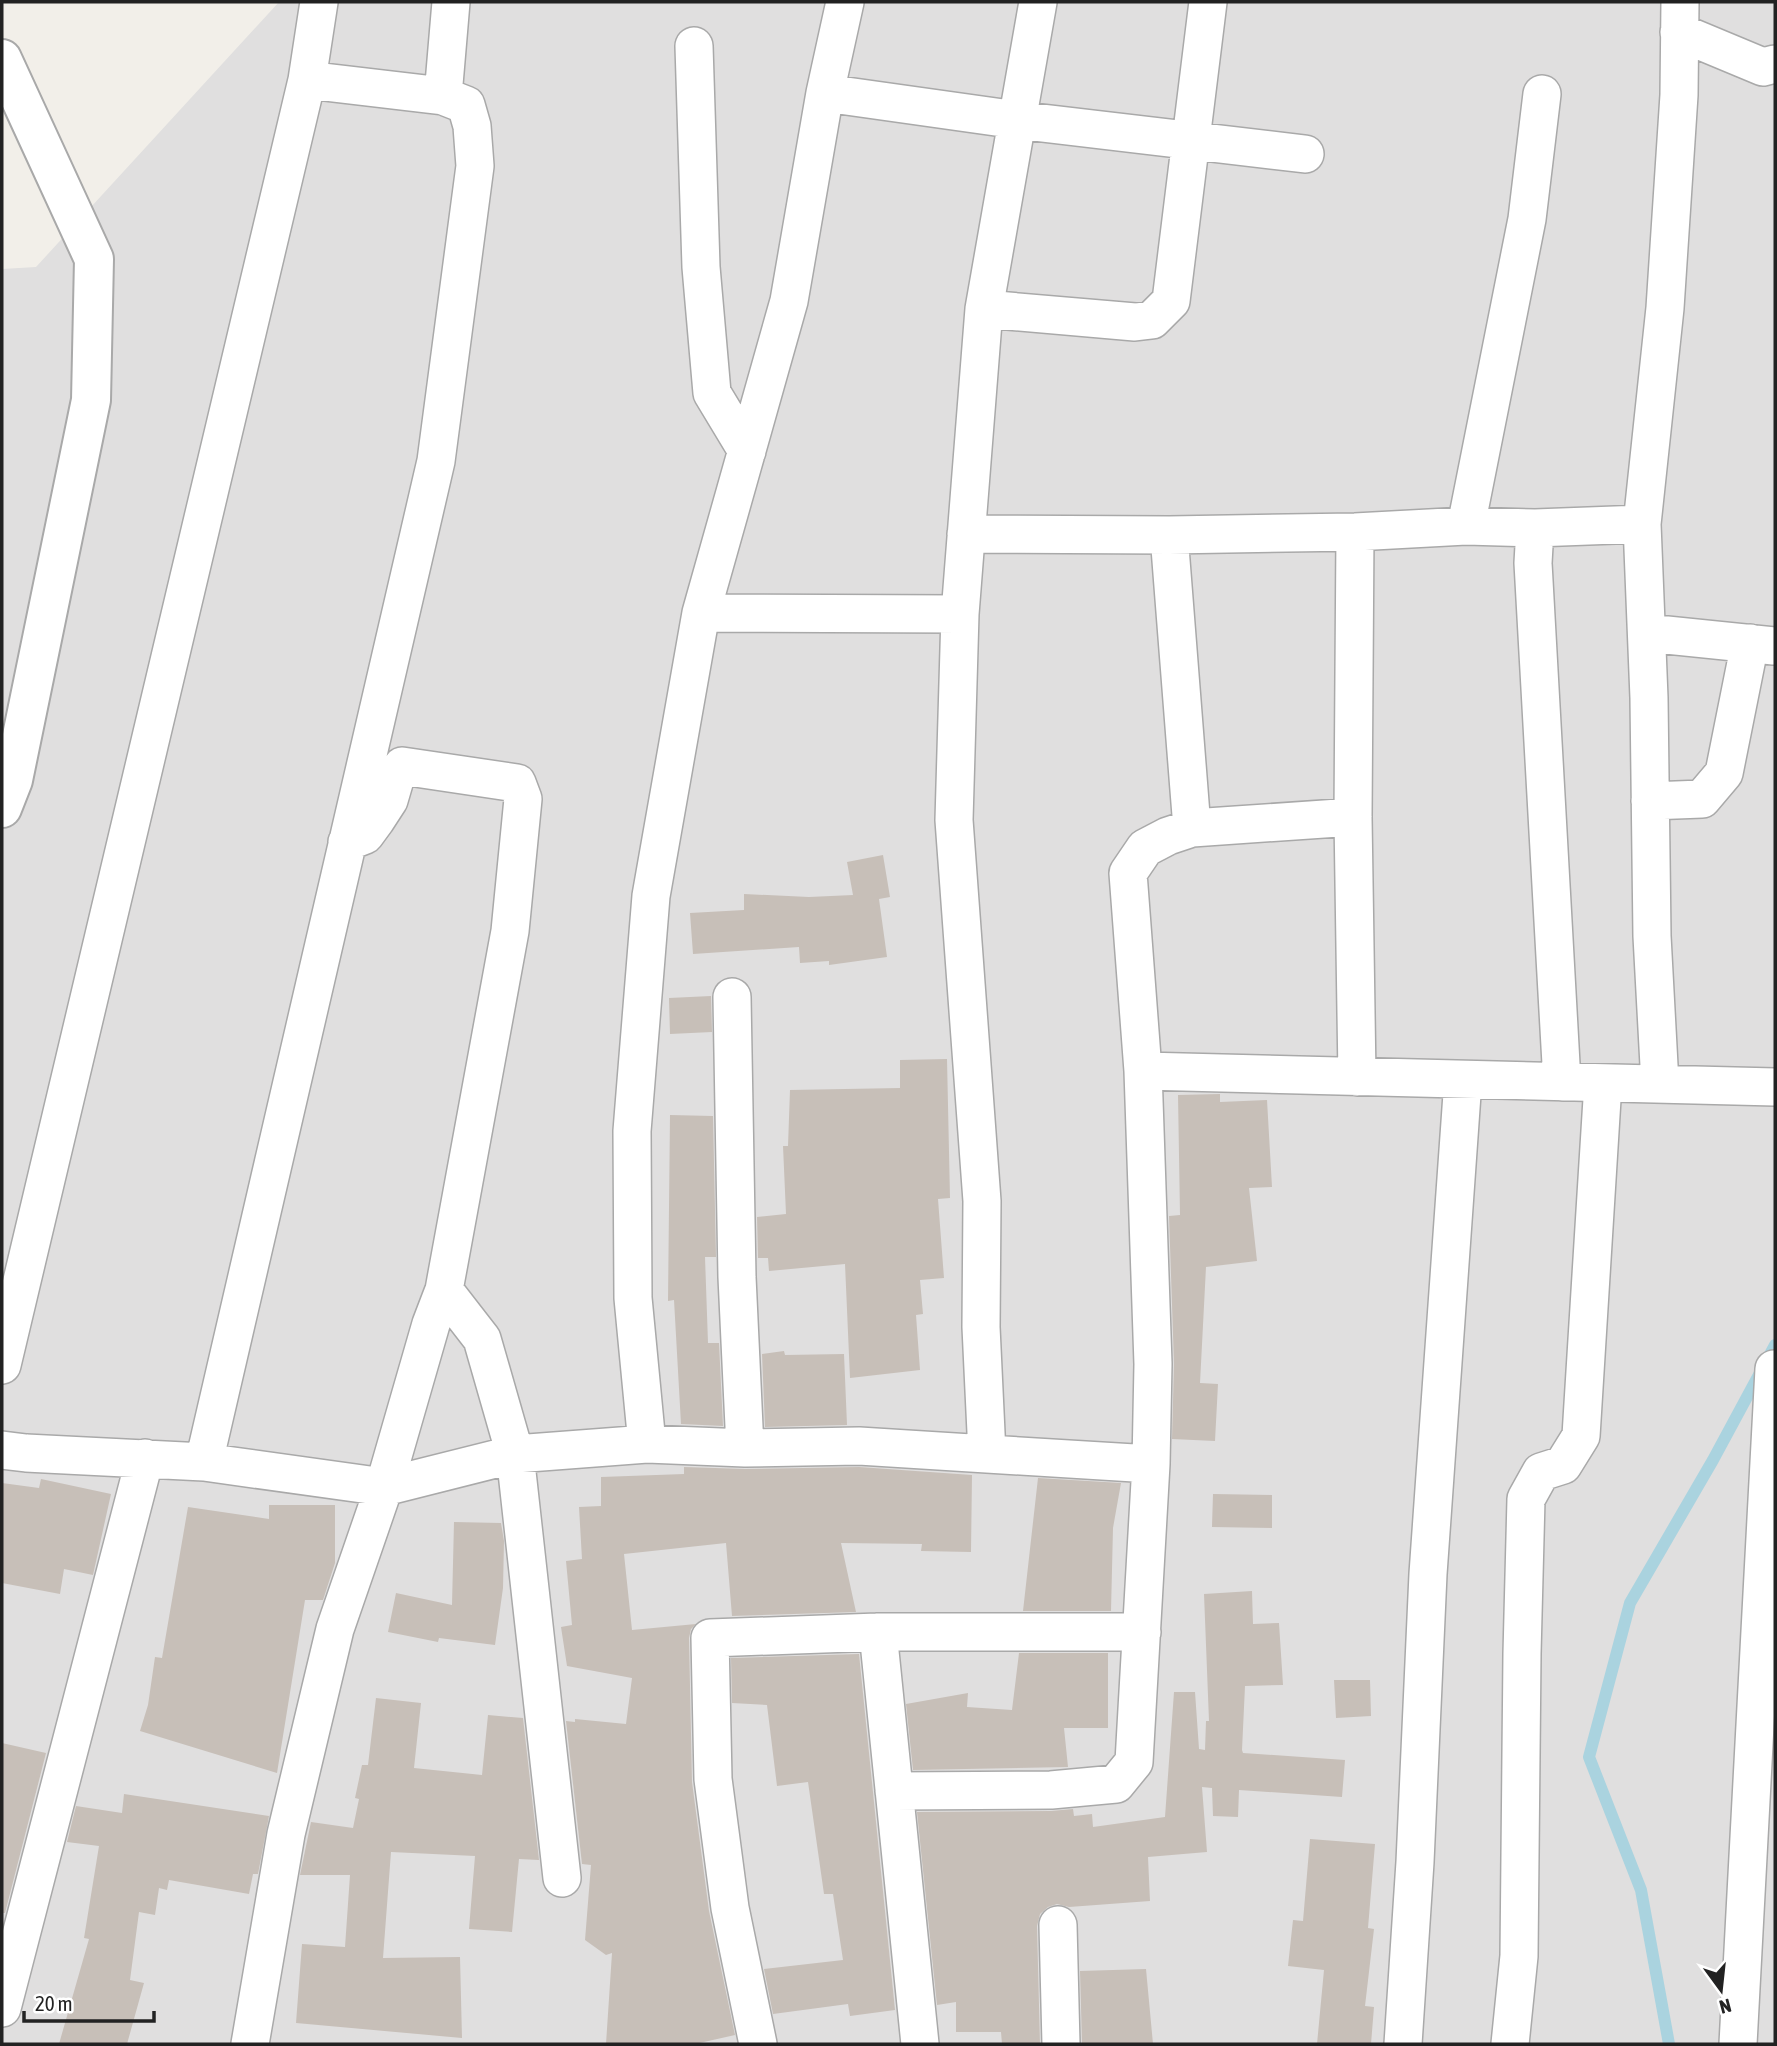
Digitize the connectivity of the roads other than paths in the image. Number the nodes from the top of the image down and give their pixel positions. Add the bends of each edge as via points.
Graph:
1 (319, 2) edge
2 (451, 2) edge
3 (845, 2) edge
4 (1038, 2) edge
5 (1208, 2) edge
6 (1680, 17) edge
7 (694, 46) dead end
8 (2, 59) edge
9 (1775, 64) edge
10 (307, 80) junction
11 (825, 93) junction
12 (1542, 94) dead end
13 (443, 96) junction
14 (1017, 120) junction
15 (1191, 142) junction
16 (1305, 154) dead end
17 (984, 309) junction
18 (747, 451) junction
19 (1643, 524) junction
20 (1466, 526) junction
21 (1535, 528) junction
22 (1354, 532) junction
23 (966, 534) junction
24 (1169, 535) junction
25 (701, 613) junction
26 (960, 614) junction
27 (1647, 633) junction
28 (1763, 645) edge
29 (1650, 802) junction
30 (2, 808) edge
31 (1353, 817) junction
32 (1192, 828) junction
33 (347, 842) junction
34 (732, 997) dead end
35 (1143, 1071) junction
36 (1357, 1077) junction
37 (1463, 1080) junction
38 (1562, 1082) junction
39 (1603, 1083) junction
40 (1660, 1084) junction
41 (1775, 1087) edge
42 (444, 1290) junction
43 (2, 1365) edge
44 (1774, 1369) edge
45 (647, 1444) junction
46 (745, 1448) junction
47 (2, 1450) edge
48 (515, 1454) junction
49 (987, 1454) junction
50 (145, 1458) junction
51 (204, 1462) junction
52 (1151, 1464) junction
53 (384, 1488) junction
54 (878, 1632) junction
55 (1142, 1632) junction
56 (894, 1791) junction
57 (562, 1878) dead end
58 (1058, 1925) dead end
59 (2, 2008) edge
60 (250, 2044) edge
61 (758, 2044) edge
62 (920, 2044) edge
63 (1061, 2044) edge
64 (1404, 2044) edge
65 (1510, 2044) edge
66 (1738, 2044) edge

1 - 10 street
2 - 13 street
3 - 11 street
4 - 14 street
5 - 15 street
6 - 9 street via 1763,67
6 - 19 street via 1665,308
7 - 18 street via 701,267 712,393
8 - 30 street via 94,259 91,400 13,780
10 - 13 street
10 - 43 street
11 - 14 street
11 - 18 street via 789,301
12 - 20 street via 1527,219
13 - 33 street via 466,105 472,126 475,166 465,248 436,461
14 - 15 street
14 - 17 street
15 - 16 street
15 - 17 street via 1171,301 1152,320
17 - 23 street
18 - 25 street
19 - 21 street
19 - 27 street
20 - 21 street
20 - 22 street
21 - 38 street via 1533,563
22 - 24 street
22 - 31 street
23 - 24 street
23 - 26 street
24 - 32 street
25 - 26 street
25 - 45 street via 651,896 632,1131 633,1298
26 - 49 street via 954,820 982,1200
27 - 28 street
27 - 29 street
28 - 29 street via 1724,774 1702,799
29 - 40 street
31 - 32 street
31 - 36 street
32 - 35 street via 1145,848 1128,873
33 - 42 street via 365,835 376,820 402,766 517,783 523,799 510,931
33 - 51 street
34 - 46 street
35 - 36 street
35 - 52 street via 1153,1364
36 - 37 street
37 - 38 street
37 - 64 street via 1428,1574
38 - 39 street
39 - 40 street
39 - 65 street via 1581,1436 1563,1465 1541,1472 1526,1499 1519,1956
40 - 41 street
42 - 48 street via 482,1339
42 - 53 street
44 - 66 street
45 - 46 street
45 - 48 street
46 - 49 street via 859,1446
47 - 50 street
48 - 53 street
48 - 57 street
49 - 52 street
50 - 51 street
50 - 59 street
51 - 53 street
52 - 55 street
53 - 60 street via 335,1629 289,1821
54 - 55 street
54 - 56 street
54 - 61 street via 710,1638 713,1779 730,1908
55 - 56 street via 1134,1762 1116,1784 1051,1790
56 - 62 street
58 - 63 street

